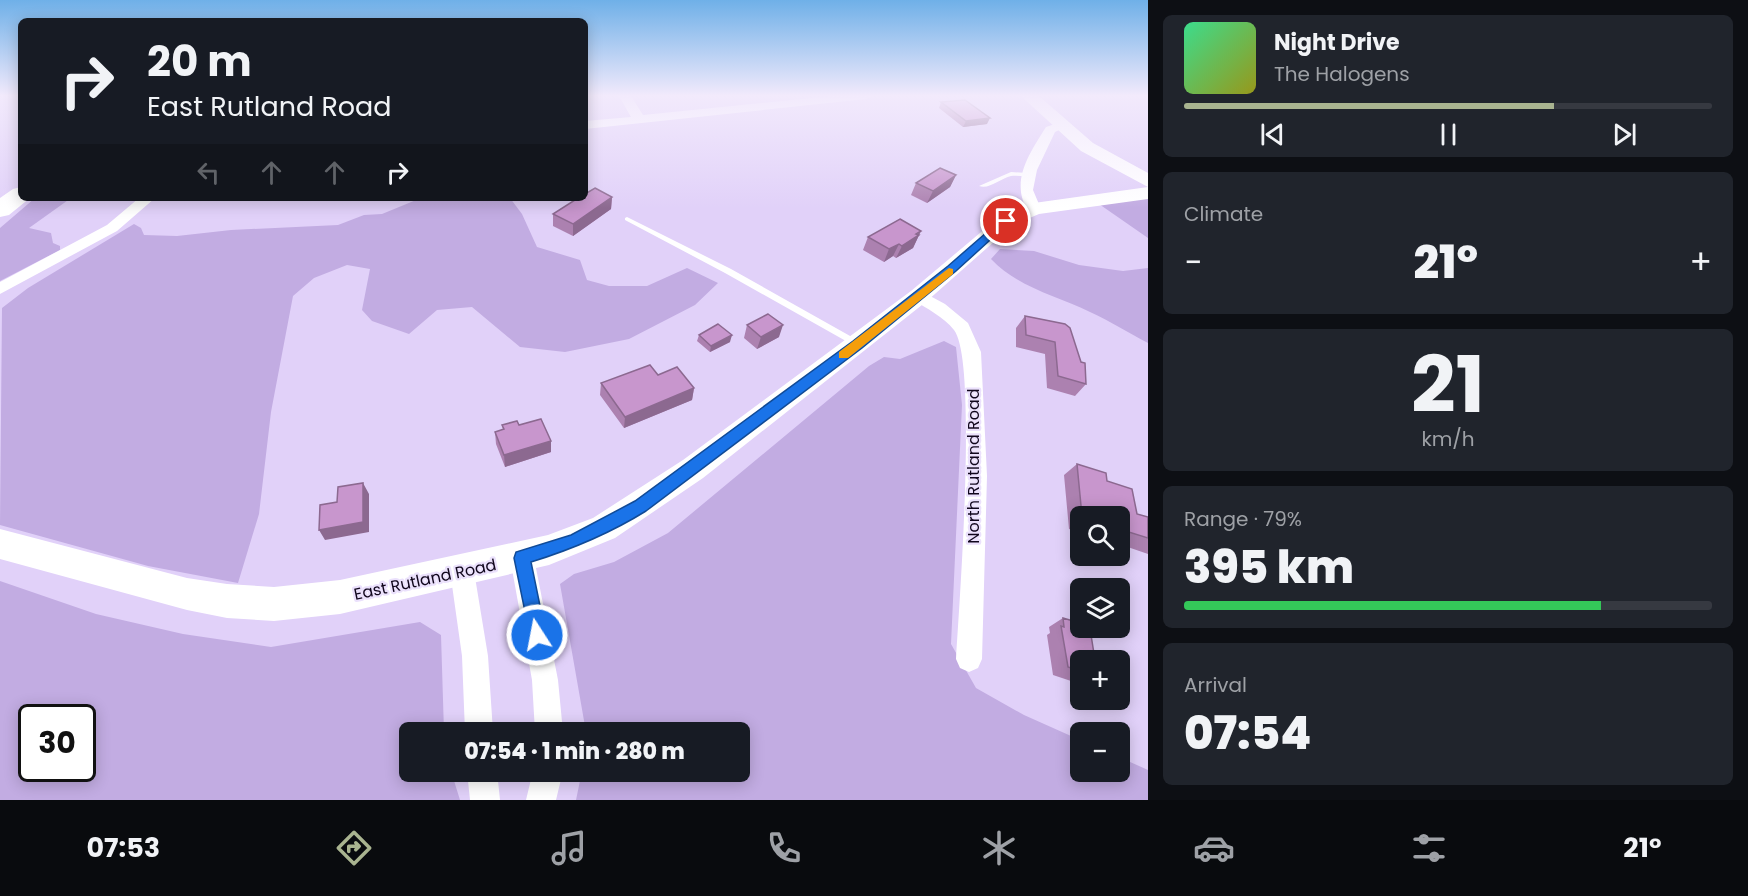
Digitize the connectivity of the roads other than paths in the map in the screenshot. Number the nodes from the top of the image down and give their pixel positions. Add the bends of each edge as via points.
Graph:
1 (1048, 133) edge
2 (1071, 133) edge
3 (18, 174) edge
4 (1028, 175) junction
5 (1148, 182) edge
6 (982, 186) dead end
7 (0, 188) edge
8 (1148, 193) edge
9 (18, 196) edge
10 (144, 201) edge
11 (1034, 209) junction
12 (0, 210) edge
13 (627, 219) dead end
14 (0, 289) edge
15 (919, 296) junction
16 (858, 344) junction
17 (0, 543) edge
18 (522, 558) junction
19 (462, 571) junction
20 (969, 659) dead end
21 (478, 722) edge
22 (548, 722) edge
23 (483, 782) edge
24 (545, 782) edge
25 (485, 800) edge
26 (541, 800) edge

1 - 4 street
2 - 5 main road
3 - 7 highway
4 - 6 lane via 1011,174
4 - 11 street via 1025,194
8 - 11 main road, East Rutland Road
9 - 12 highway
10 - 14 street via 112,228
11 - 15 main road, East Rutland Road via 1006,221
13 - 16 lane
15 - 16 main road, East Rutland Road
15 - 20 street, North Rutland Road via 962,327 972,352 976,476
16 - 18 main road, East Rutland Road via 640,506 573,542
17 - 19 main road, East Rutland Road via 187,594 227,601 262,603 340,597
18 - 19 main road, East Rutland Road
18 - 22 street via 545,680
19 - 21 street via 475,656
23 - 25 street
24 - 26 street

